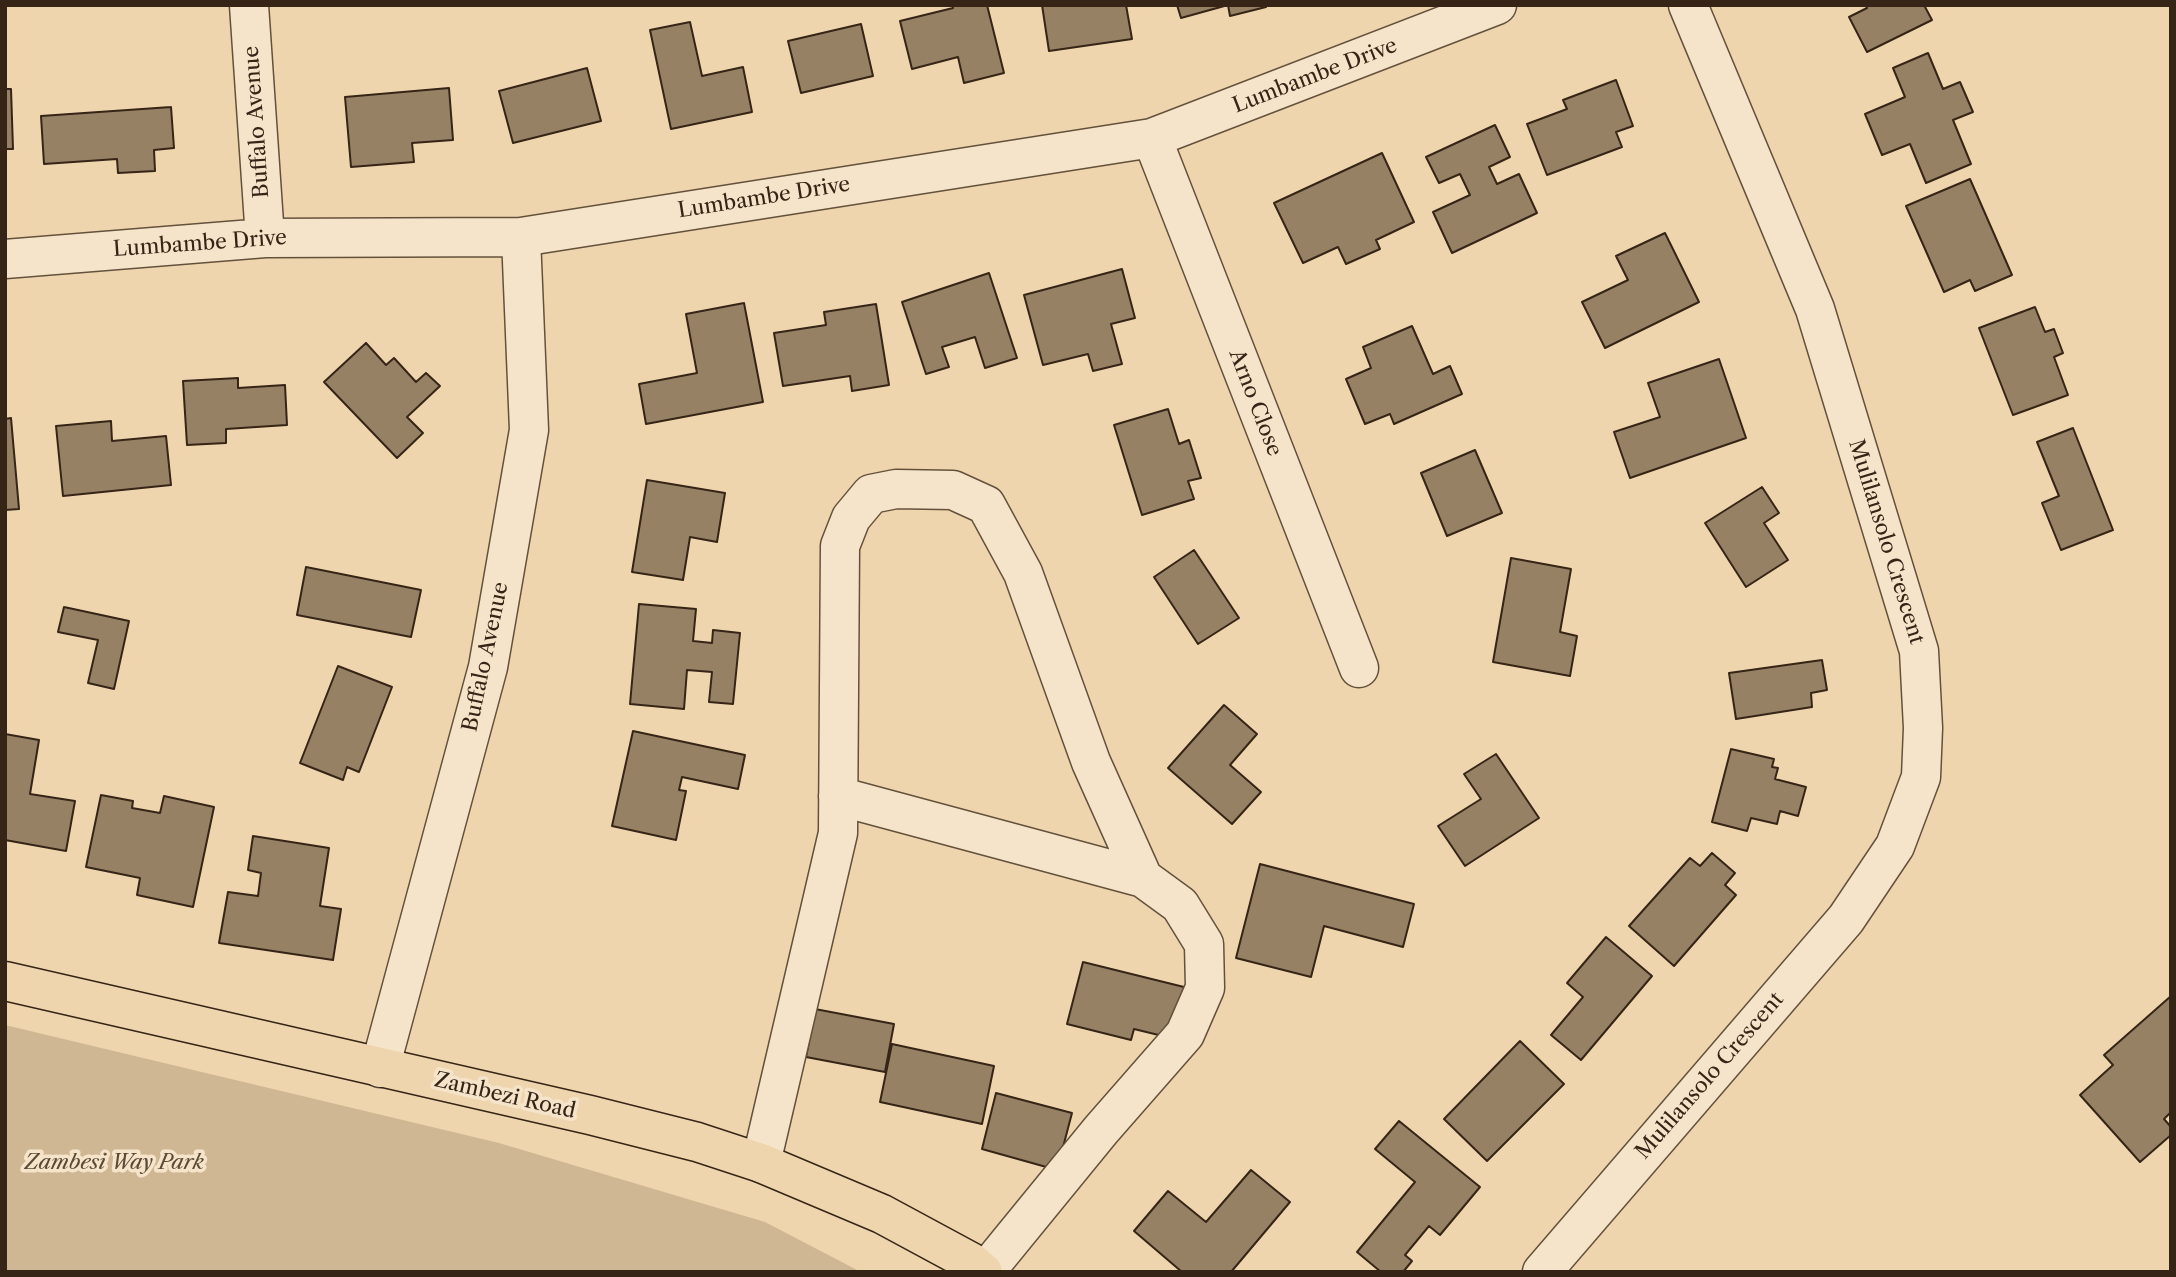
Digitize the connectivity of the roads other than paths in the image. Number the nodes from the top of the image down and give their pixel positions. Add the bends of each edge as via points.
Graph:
1 (249, 5) edge
2 (1497, 5) edge
3 (1688, 5) edge
4 (1152, 138) junction
5 (521, 237) junction
6 (265, 238) junction
7 (5, 259) edge
8 (1359, 668) dead end
9 (838, 796) junction
10 (1143, 878) junction
11 (5, 981) edge
12 (380, 1068) junction
13 (761, 1163) junction
14 (984, 1272) edge
15 (1542, 1272) edge

1 - 6 street, Buffalo Avenue
2 - 4 street, Lumbambe Drive
3 - 15 street, Mulilansolo Crescent via 1819,322 1919,651 1921,777 1895,846 1846,919
4 - 5 street, Lumbambe Drive
4 - 8 street, Arno Close
5 - 6 street, Lumbambe Drive
5 - 12 street, Buffalo Avenue via 529,429 488,667
6 - 7 street, Lumbambe Drive
9 - 10 street
9 - 10 street via 840,545 851,518 871,494 896,489 953,490 986,505 1023,573 1091,762
9 - 13 street via 838,833
10 - 14 street via 1180,905 1204,944 1205,988 1185,1034
11 - 12 main road, Zambezi Road
12 - 13 main road, Zambezi Road via 590,1115
13 - 14 main road, Zambezi Road via 882,1214

